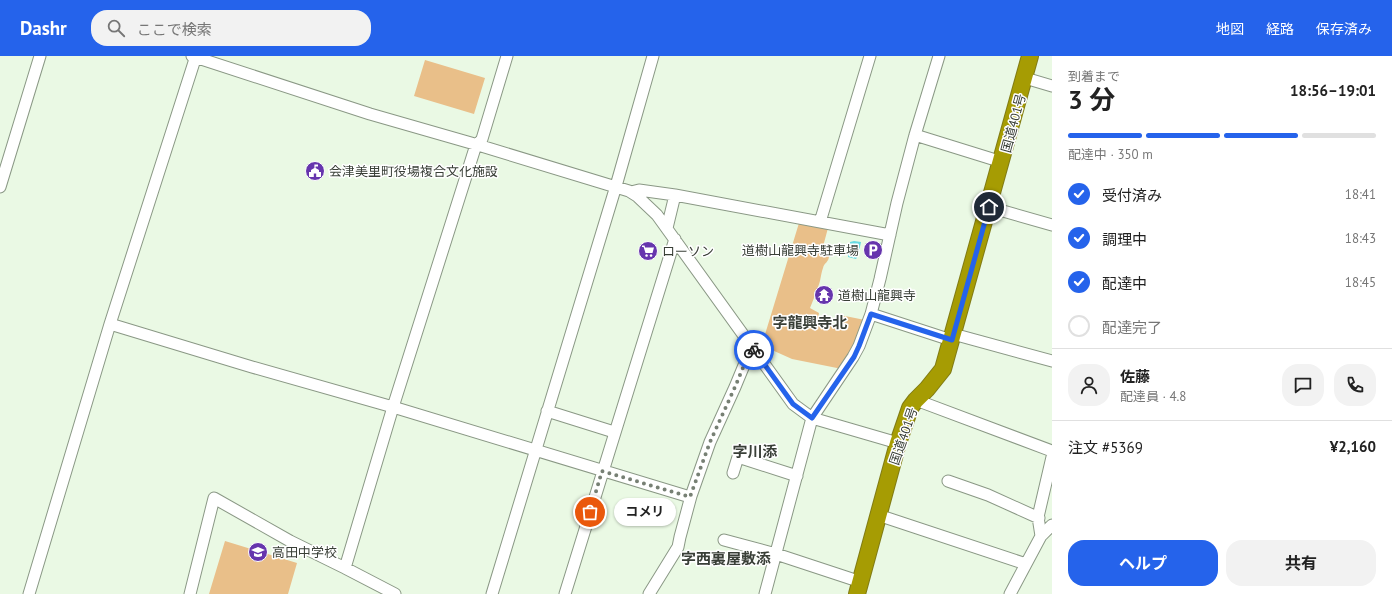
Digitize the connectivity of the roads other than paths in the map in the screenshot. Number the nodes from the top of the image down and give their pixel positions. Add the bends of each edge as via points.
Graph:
1 (40, 56) edge
2 (195, 56) edge
3 (507, 56) edge
4 (653, 56) edge
5 (870, 56) edge
6 (939, 56) edge
7 (1030, 56) edge
8 (1025, 78) junction
9 (1052, 86) edge
10 (915, 135) junction
11 (478, 145) junction
12 (1002, 162) junction
13 (616, 186) junction
14 (0, 187) edge
15 (631, 192) junction
16 (675, 195) junction
17 (989, 207) junction
18 (820, 222) junction
19 (1052, 225) edge
20 (667, 228) junction
21 (890, 235) junction
22 (675, 239) junction
23 (871, 314) junction
24 (110, 324) junction
25 (952, 337) junction
26 (752, 346) junction
27 (1052, 361) edge
28 (916, 400) junction
29 (393, 407) junction
30 (547, 411) junction
31 (812, 418) junction
32 (614, 432) junction
33 (898, 444) junction
34 (536, 451) junction
35 (1052, 452) edge
36 (1052, 457) edge
37 (602, 471) junction
38 (733, 473) dead end
39 (797, 476) junction
40 (948, 481) dead end
41 (690, 497) junction
42 (878, 515) junction
43 (1039, 518) junction
44 (1047, 532) edge
45 (724, 540) dead end
46 (776, 554) junction
47 (1026, 564) junction
48 (345, 568) junction
49 (859, 588) edge
50 (29, 594) edge
51 (190, 594) edge
52 (395, 594) edge
53 (492, 594) edge
54 (565, 594) edge
55 (649, 594) edge
56 (766, 594) edge
57 (1010, 594) edge

1 - 14 street
2 - 11 street via 370,114
2 - 24 street
3 - 11 street
4 - 13 street
5 - 18 street
6 - 10 street
7 - 8 highway, 国道401号
8 - 9 street
8 - 12 highway, 国道401号
10 - 12 street
10 - 21 street
11 - 13 street
11 - 29 street
12 - 17 highway, 国道401号
13 - 15 street
13 - 30 street
15 - 16 street via 639,190
15 - 20 street via 647,204
16 - 18 street
16 - 20 street
17 - 19 street
17 - 25 highway, 国道401号
18 - 21 street
20 - 22 street
21 - 23 street
22 - 26 street
22 - 32 street
23 - 25 street
23 - 31 street via 854,357
24 - 29 street
24 - 50 street
25 - 27 street
25 - 28 highway, 国道401号 via 943,369
26 - 31 street via 793,404
26 - 41 street via 710,442
28 - 33 highway, 国道401号 via 910,408
28 - 35 street
29 - 34 street
29 - 48 street
30 - 32 street
30 - 34 street
31 - 33 street
31 - 39 street
32 - 37 street
33 - 42 highway, 国道401号
34 - 37 street
34 - 53 street
36 - 43 street
37 - 41 street
37 - 54 street
38 - 39 street via 738,457
39 - 46 street
40 - 43 street via 988,495
41 - 55 street via 678,547
42 - 47 street
42 - 49 highway, 国道401号
43 - 44 street
44 - 47 street
45 - 46 street
46 - 49 street
46 - 56 street
47 - 57 street
48 - 51 street via 290,541 214,498
48 - 52 street

